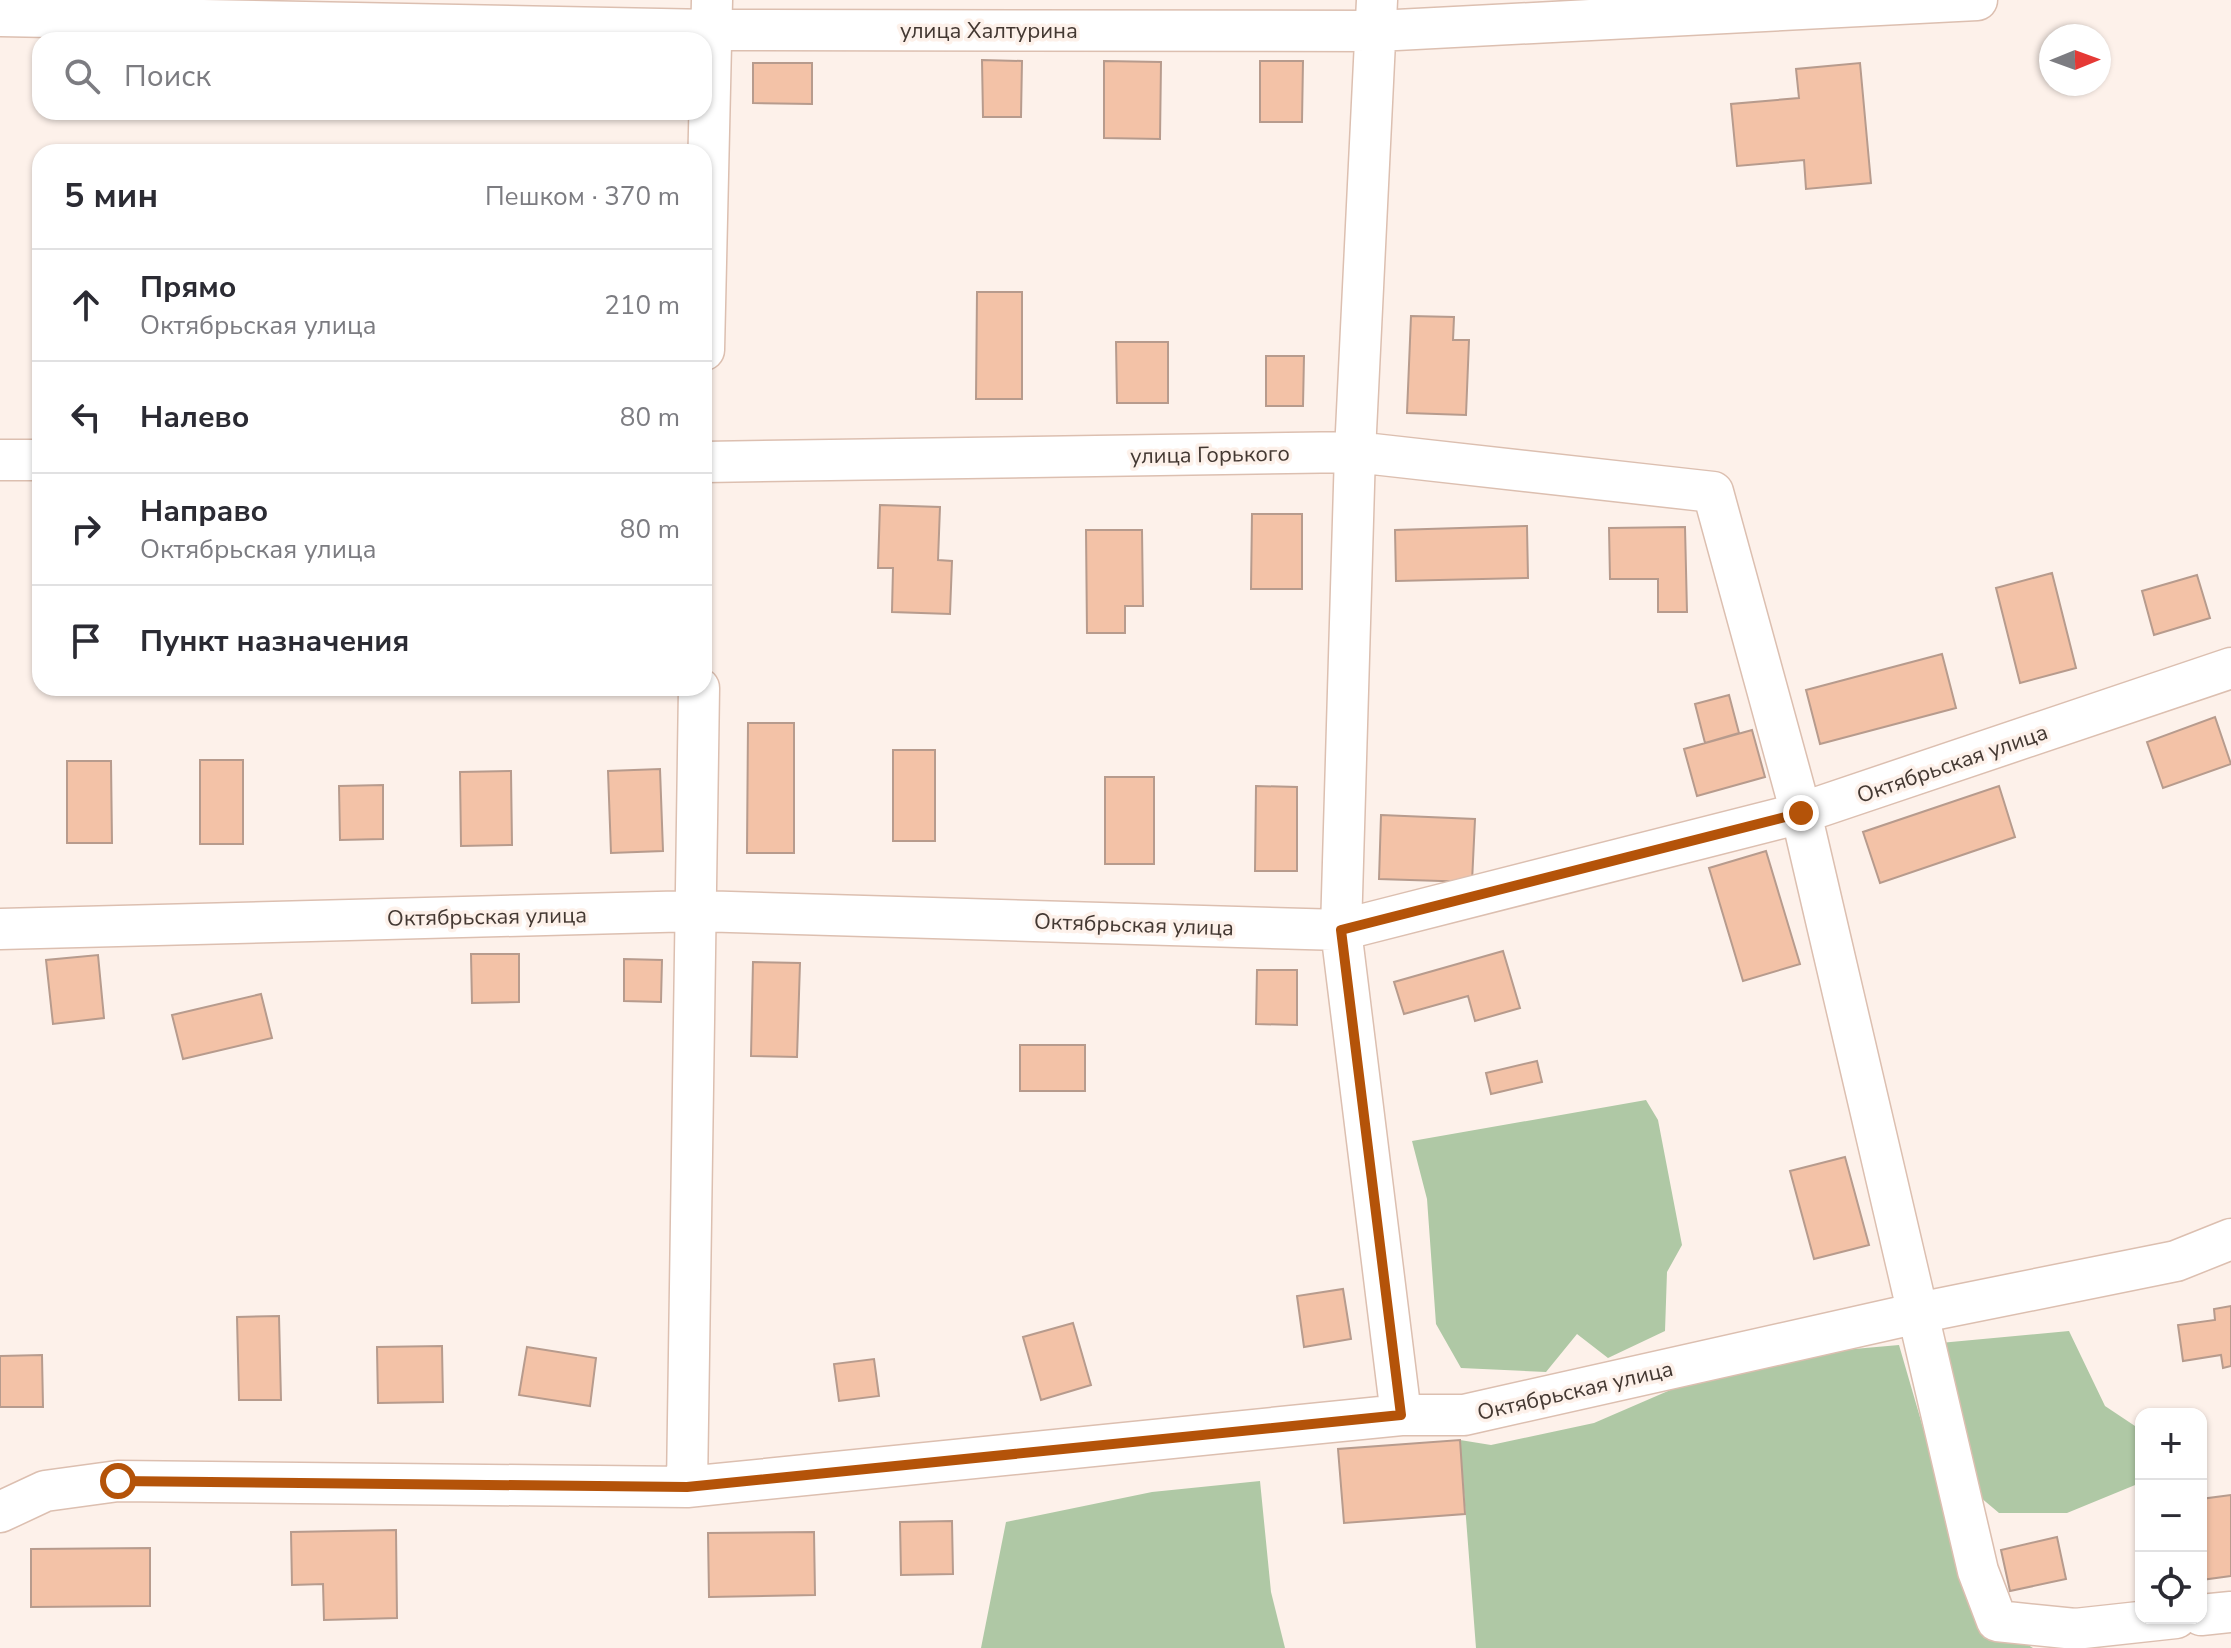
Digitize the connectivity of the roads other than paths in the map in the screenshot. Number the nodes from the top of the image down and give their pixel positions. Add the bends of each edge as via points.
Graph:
1 (1977, 0) edge
2 (712, 15) edge
3 (1377, 15) edge
4 (0, 16) edge
5 (709, 120) edge
6 (709, 144) edge
7 (1355, 452) junction
8 (0, 460) edge
9 (32, 460) edge
10 (712, 462) edge
11 (2231, 668) edge
12 (699, 696) edge
13 (1801, 813) junction
14 (697, 911) junction
15 (0, 929) edge
16 (1341, 930) junction
17 (2231, 1239) edge
18 (1918, 1313) junction
19 (1401, 1415) junction
20 (687, 1487) junction
21 (0, 1512) edge
22 (2231, 1612) edge
23 (2207, 1614) edge
24 (2135, 1622) edge

1 - 3 street, улица Халтурина
2 - 3 street, улица Халтурина
2 - 4 street, улица Халтурина
3 - 7 street
5 - 6 street
7 - 10 street, улица Горького
7 - 13 street, улица Горького via 1713,492
7 - 16 street
8 - 9 street
11 - 13 street, Октябрьская улица
12 - 14 street
13 - 16 street, Октябрьская улица
13 - 18 street
14 - 15 street, Октябрьская улица
14 - 16 street, Октябрьская улица
14 - 20 street
16 - 19 street
17 - 18 street, Октябрьская улица via 2176,1261
18 - 19 street, Октябрьская улица via 1464,1415
18 - 24 street via 1978,1571 1997,1621 2075,1629
19 - 20 street, Октябрьская улица
20 - 21 street, Октябрьская улица via 118,1481 45,1491
22 - 23 street

